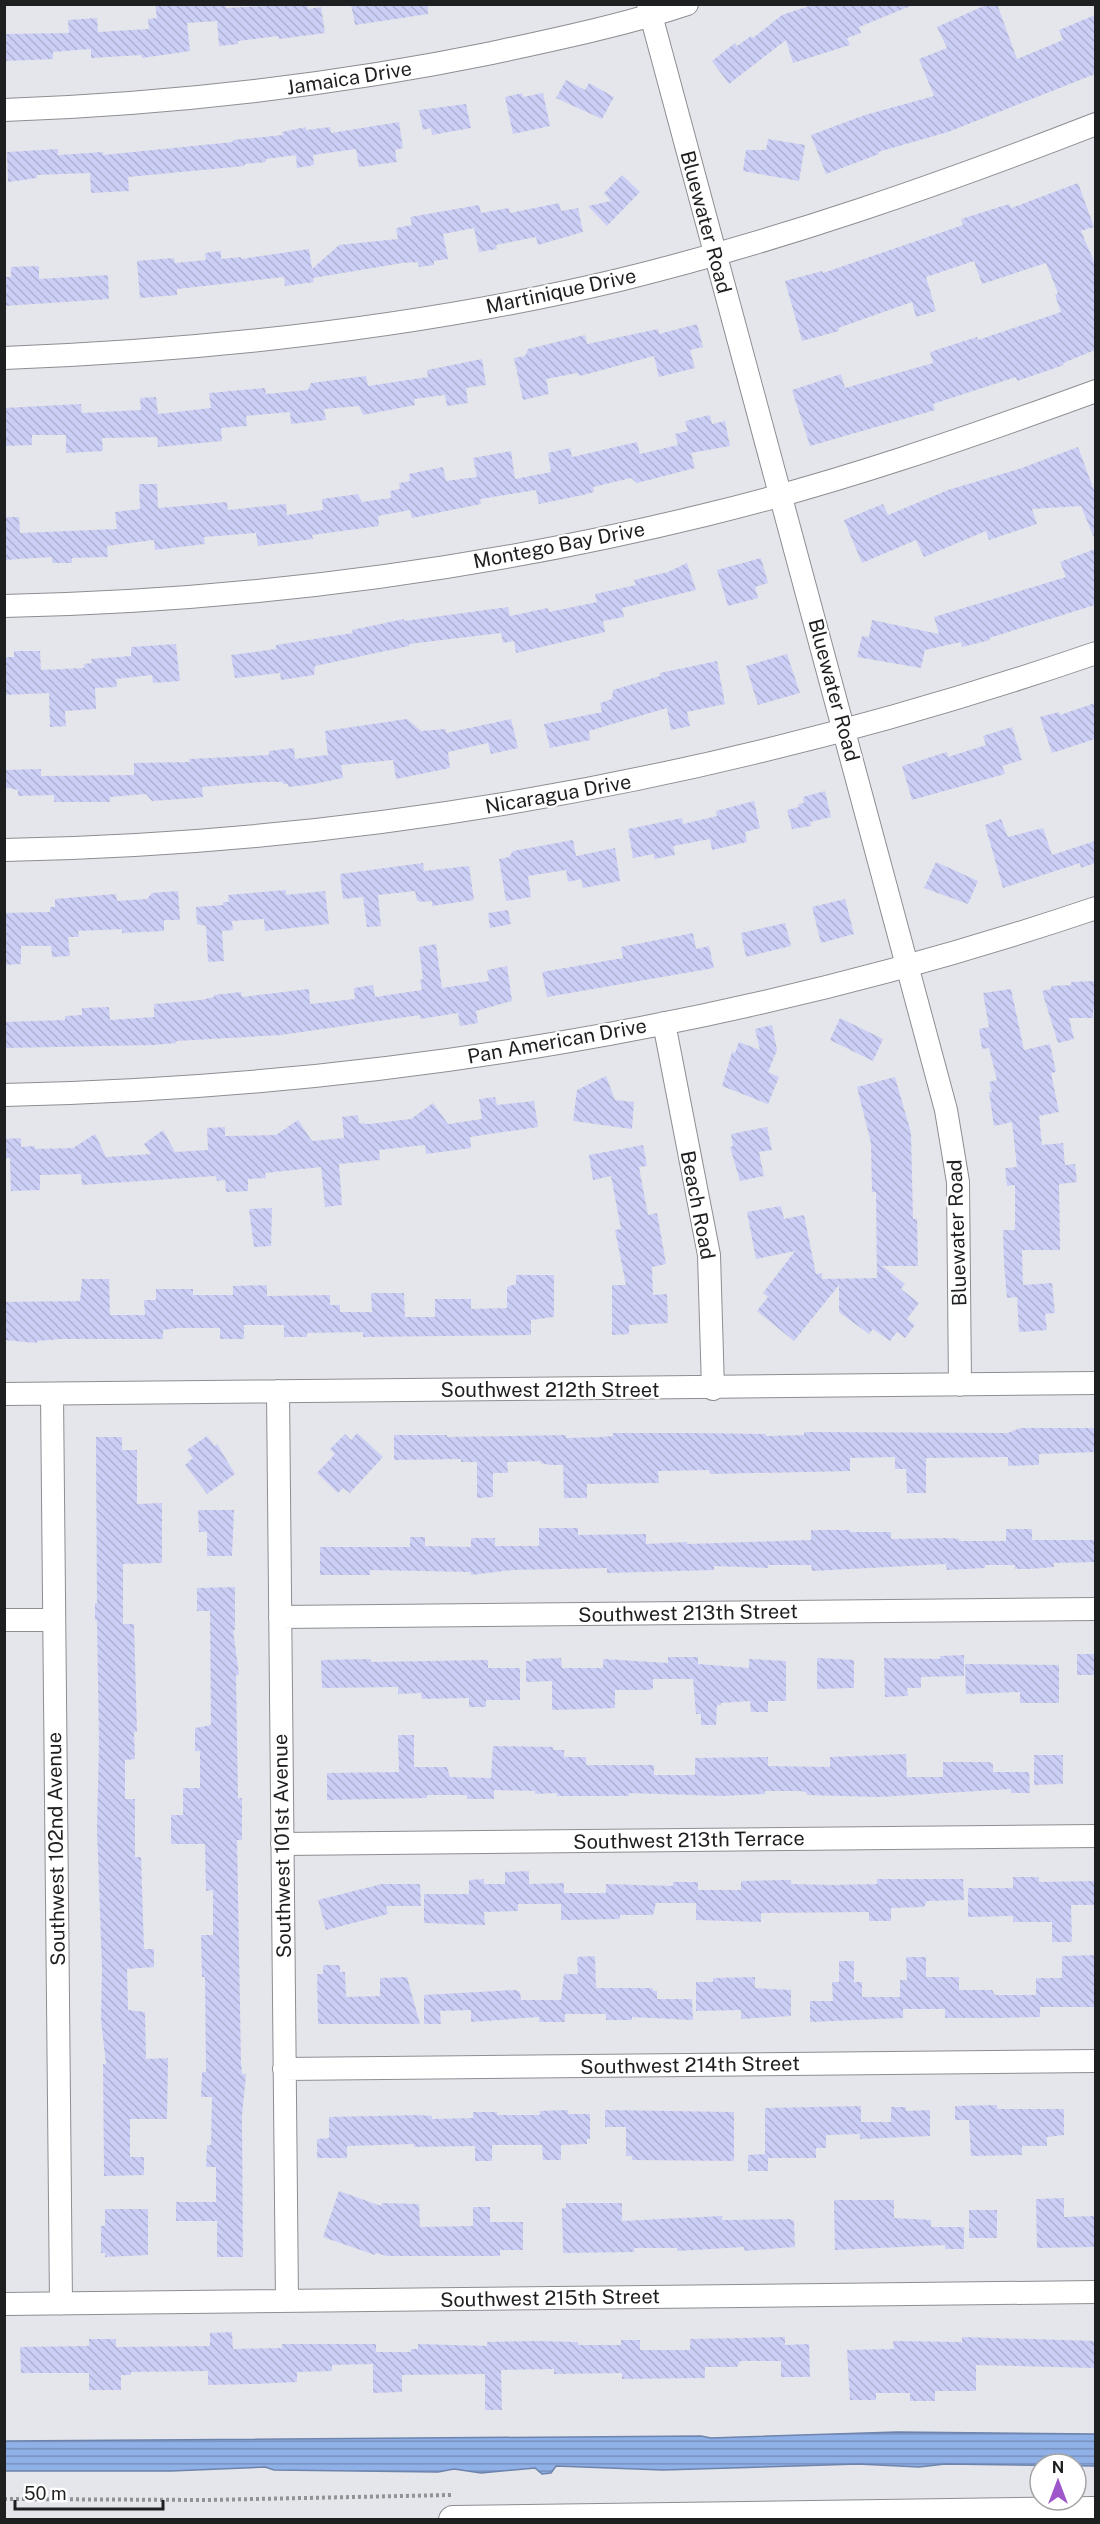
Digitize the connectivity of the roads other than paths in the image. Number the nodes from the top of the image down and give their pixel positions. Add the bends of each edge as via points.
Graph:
1 (687, 4) edge
2 (650, 9) edge
3 (4, 110) edge
4 (1095, 124) edge
5 (715, 255) junction
6 (4, 358) edge
7 (1095, 391) edge
8 (780, 495) junction
9 (4, 606) edge
10 (1095, 653) edge
11 (845, 729) junction
12 (4, 850) edge
13 (1095, 908) edge
14 (907, 967) junction
15 (664, 1023) junction
16 (4, 1095) edge
17 (1095, 1383) edge
18 (960, 1385) junction
19 (713, 1389) junction
20 (278, 1391) junction
21 (52, 1394) junction
22 (4, 1395) edge
23 (1095, 1609) edge
24 (280, 1617) junction
25 (4, 1620) edge
26 (54, 1620) junction
27 (1095, 1836) edge
28 (282, 1844) junction
29 (1095, 2061) edge
30 (284, 2070) junction
31 (1095, 2292) edge
32 (287, 2301) junction
33 (4, 2304) edge
34 (61, 2304) junction
35 (1095, 2511) edge
36 (453, 2520) edge

1 - 2 street, Jamaica Drive
2 - 3 street, Jamaica Drive via 485,54 291,88
2 - 5 street, Bluewater Road
4 - 5 street, Martinique Drive via 884,203
5 - 6 street, Martinique Drive via 544,296 331,332 138,351
5 - 8 street, Bluewater Road
7 - 8 street, Montego Bay Drive
8 - 9 street, Montego Bay Drive via 619,535 349,580 180,598
8 - 11 street, Bluewater Road
10 - 11 street, Nicaragua Drive
11 - 12 street, Nicaragua Drive via 659,775 440,814 261,836
11 - 14 street, Bluewater Road
13 - 14 street, Pan American Drive
14 - 15 street, Pan American Drive
14 - 18 street, Bluewater Road via 955,1152
15 - 16 street, Pan American Drive via 501,1052 317,1077 162,1089
15 - 19 street, Beach Road via 709,1255
17 - 18 street, Southwest 212th Street
18 - 19 street, Southwest 212th Street
19 - 20 street, Southwest 212th Street
20 - 21 street, Southwest 212th Street
20 - 24 street, Southwest 101st Avenue
21 - 22 street, Southwest 212th Street
21 - 26 street, Southwest 102nd Avenue
23 - 24 street, Southwest 213th Street
24 - 28 street, Southwest 101st Avenue
25 - 26 street
26 - 34 street, Southwest 102nd Avenue
27 - 28 street, Southwest 213th Terrace
28 - 30 street, Southwest 101st Avenue
29 - 30 street, Southwest 214th Street
30 - 32 street, Southwest 101st Avenue
31 - 32 street, Southwest 215th Street
32 - 34 street, Southwest 215th Street
33 - 34 street, Southwest 215th Street
35 - 36 main road

